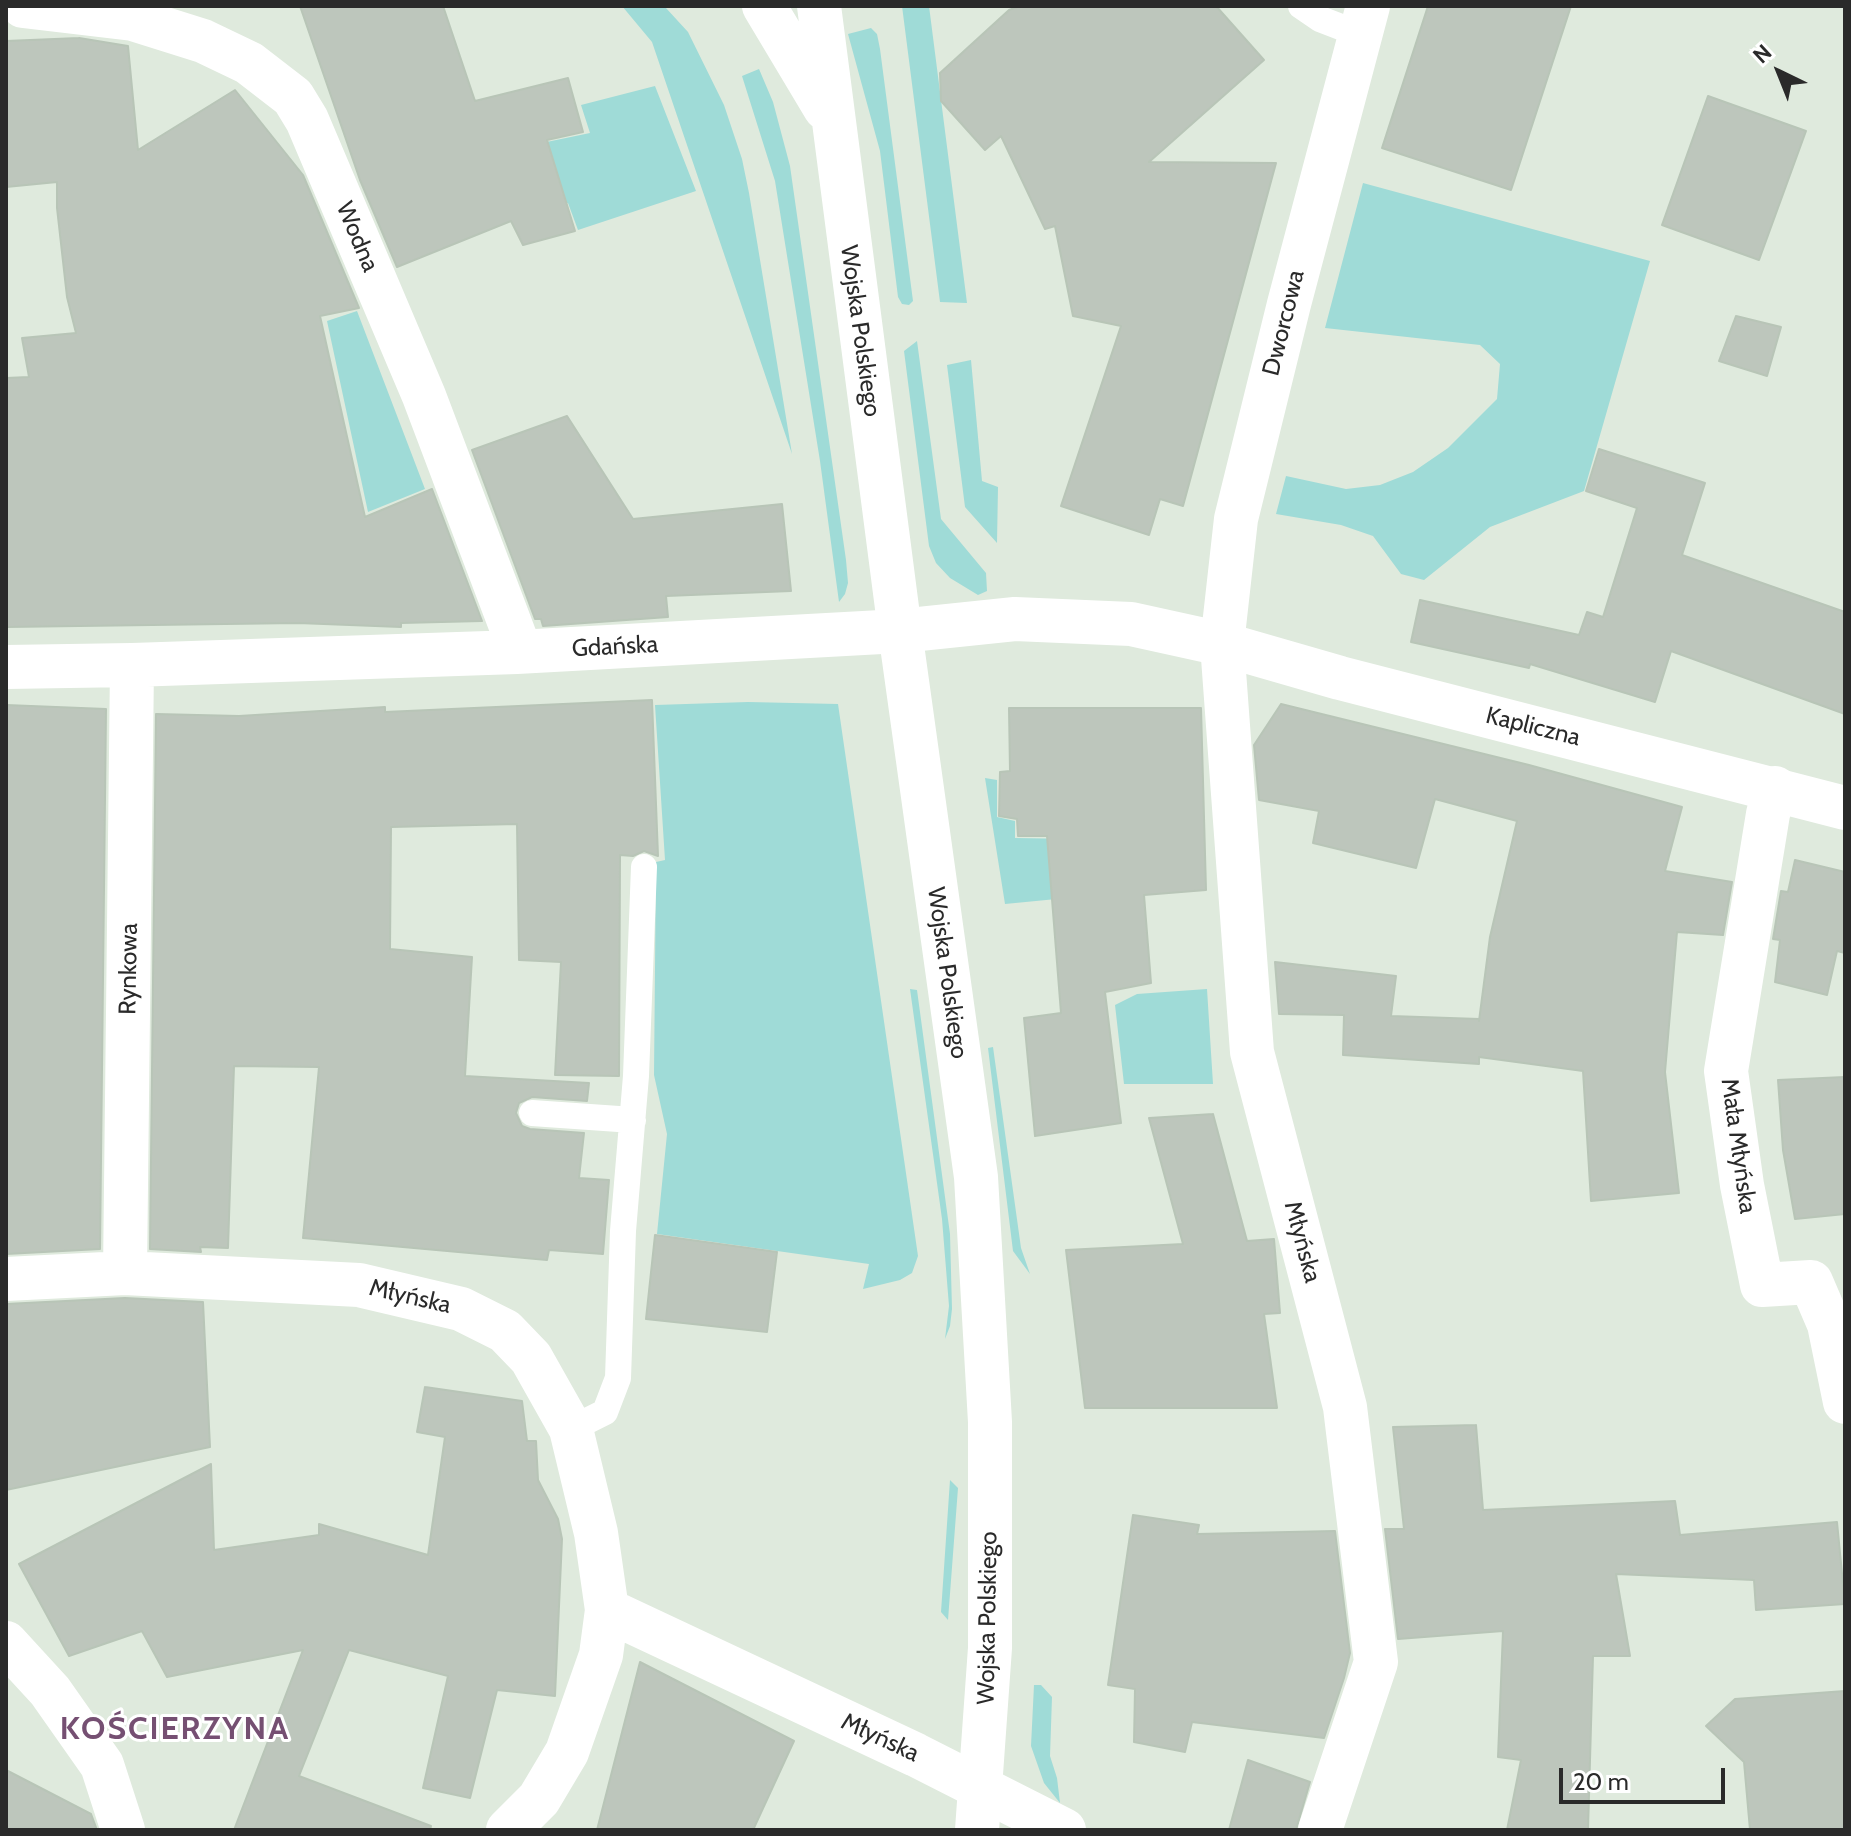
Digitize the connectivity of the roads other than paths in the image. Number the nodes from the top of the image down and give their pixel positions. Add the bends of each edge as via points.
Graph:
1 (23, 6) edge
2 (764, 6) edge
3 (819, 6) edge
4 (1301, 6) edge
5 (1364, 20) edge
6 (832, 120) junction
7 (900, 631) junction
8 (1222, 644) junction
9 (517, 652) junction
10 (132, 665) junction
11 (6, 667) edge
12 (1775, 788) junction
13 (1845, 808) edge
14 (644, 867) dead end
15 (532, 1113) dead end
16 (633, 1120) junction
17 (125, 1273) junction
18 (6, 1279) edge
19 (1845, 1402) edge
20 (571, 1429) junction
21 (607, 1610) junction
22 (6, 1643) edge
23 (981, 1786) junction
24 (123, 1830) edge
25 (508, 1830) edge
26 (977, 1830) edge
27 (1064, 1830) edge
28 (1320, 1830) edge

1 - 9 street, Wodna via 133,19 203,41 249,63 293,97 424,396
2 - 6 street, Wojska Polskiego
3 - 6 street, Wojska Polskiego
4 - 5 lane via 1320,19
5 - 8 street, Dworcowa via 1236,519
6 - 7 street, Wojska Polskiego
7 - 8 street, Gdańska via 1015,619 1131,624
7 - 9 street, Gdańska
7 - 23 street, Wojska Polskiego via 976,1177 990,1422 990,1648
8 - 12 street, Kapliczna
8 - 28 street, Młyńska via 1252,1052 1345,1407 1376,1662
9 - 10 street, Gdańska
10 - 11 street, Gdańska
10 - 17 street, Rynkowa
12 - 13 street, Kapliczna
12 - 19 street, Mała Młyńska via 1726,1071 1762,1285 1811,1282 1829,1324
14 - 16 lane
15 - 16 lane
16 - 20 lane via 618,1378 605,1412
17 - 18 street, Młyńska
17 - 20 street, Młyńska via 359,1285 461,1309 505,1331 531,1358
20 - 21 street, Młyńska via 596,1533
21 - 23 street, Młyńska
21 - 25 street, Młyńska via 601,1655 567,1752 539,1799
22 - 24 street via 50,1691 102,1765
23 - 26 street, Wojska Polskiego
23 - 27 street, Młyńska

